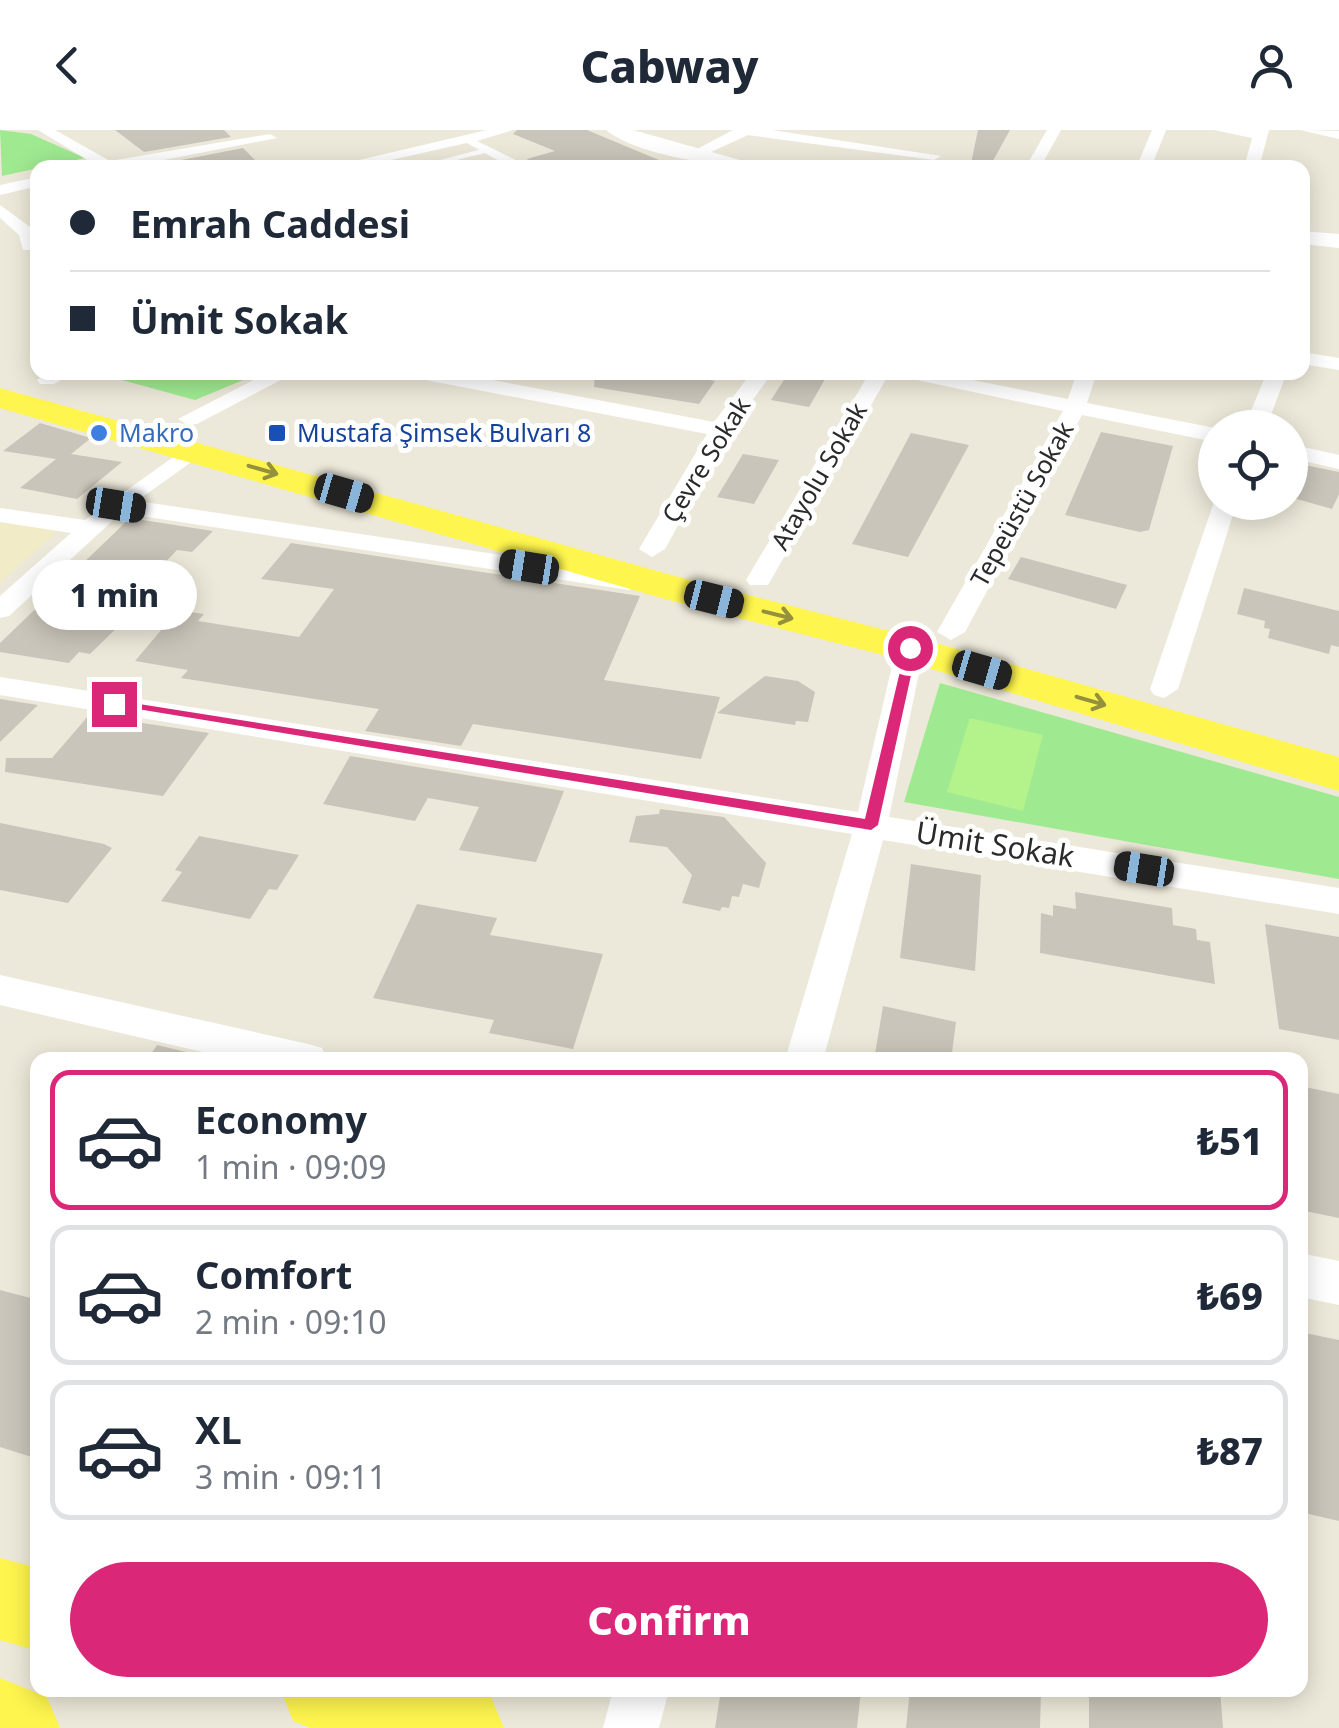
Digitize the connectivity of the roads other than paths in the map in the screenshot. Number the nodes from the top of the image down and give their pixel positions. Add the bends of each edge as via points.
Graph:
1 (45, 130) edge
2 (588, 130) edge
3 (615, 130) edge
4 (712, 130) edge
5 (743, 130) edge
6 (1054, 130) edge
7 (1160, 130) edge
8 (1221, 130) edge
9 (1307, 130) edge
10 (512, 132) edge
11 (1260, 132) edge
12 (273, 134) edge
13 (1339, 134) edge
14 (831, 142) junction
15 (668, 148) junction
16 (481, 152) junction
17 (693, 154) junction
18 (934, 155) edge
19 (278, 156) dead end
20 (809, 159) dead end
21 (94, 160) edge
22 (136, 160) edge
23 (372, 160) edge
24 (421, 160) edge
25 (447, 160) edge
26 (508, 160) edge
27 (694, 160) edge
28 (721, 160) edge
29 (1037, 160) edge
30 (1147, 160) edge
31 (1253, 160) edge
32 (30, 183) edge
33 (0, 190) edge
34 (0, 210) edge
35 (1310, 238) edge
36 (1339, 241) edge
37 (29, 244) edge
38 (1310, 247) edge
39 (1339, 250) edge
40 (1310, 359) edge
41 (1339, 364) edge
42 (0, 371) edge
43 (30, 374) edge
44 (65, 380) edge
45 (274, 380) edge
46 (457, 380) edge
47 (757, 380) edge
48 (875, 380) edge
49 (940, 380) edge
50 (1085, 380) edge
51 (1274, 380) edge
52 (0, 398) edge
53 (1076, 406) junction
54 (1262, 410) edge
55 (720, 430) junction
56 (1198, 431) edge
57 (191, 434) junction
58 (1308, 455) edge
59 (1339, 462) edge
60 (116, 505) junction
61 (0, 515) edge
62 (1219, 520) edge
63 (90, 528) junction
64 (652, 550) junction
65 (758, 580) junction
66 (679, 590) junction
67 (0, 610) edge
68 (951, 632) junction
69 (910, 648) junction
70 (0, 686) edge
71 (1164, 689) junction
72 (1339, 739) edge
73 (1339, 774) edge
74 (871, 825) junction
75 (1339, 901) edge
76 (0, 990) edge
77 (273, 1052) edge
78 (806, 1052) edge
79 (1308, 1277) edge
80 (1339, 1283) edge
81 (0, 1599) edge
82 (30, 1608) edge
83 (349, 1697) edge
84 (639, 1697) edge
85 (0, 1722) edge
86 (16, 1728) edge
87 (460, 1728) edge
88 (631, 1728) edge

1 - 21 street
2 - 27 street
3 - 15 street
4 - 15 street
5 - 14 street
5 - 17 street
6 - 29 street
7 - 30 street
8 - 11 street
9 - 13 street
10 - 16 street
10 - 23 street
11 - 31 street
12 - 19 street
12 - 22 street
14 - 18 street
14 - 20 street
15 - 17 street
16 - 24 street
16 - 25 lane
16 - 26 street
17 - 28 street
32 - 33 street
34 - 37 street
35 - 36 street
38 - 39 street
40 - 41 street
42 - 43 main road
44 - 57 main road
45 - 57 street
46 - 55 street
47 - 55 street, Çevre Sokak
48 - 65 street, Atayolu Sokak
49 - 53 street
50 - 53 street, Tepeüstü Sokak
51 - 54 street
52 - 57 main road
53 - 56 street
53 - 68 street, Tepeüstü Sokak
55 - 64 street, Çevre Sokak
57 - 60 street
57 - 64 main road
57 -> 66 main road
58 - 59 street
60 - 63 street
60 - 66 street
61 - 63 street
62 - 71 street
63 - 67 street
64 - 65 main road
65 - 68 main road
66 -> 69 main road
68 - 71 main road
69 -> 73 main road
69 - 74 street
70 - 74 street, Ümit Sokak
71 - 72 main road
74 - 75 street, Ümit Sokak
74 - 78 street
76 - 77 street
79 - 80 street
81 - 82 main road
83 - 87 main road
84 - 88 street
85 - 86 main road

